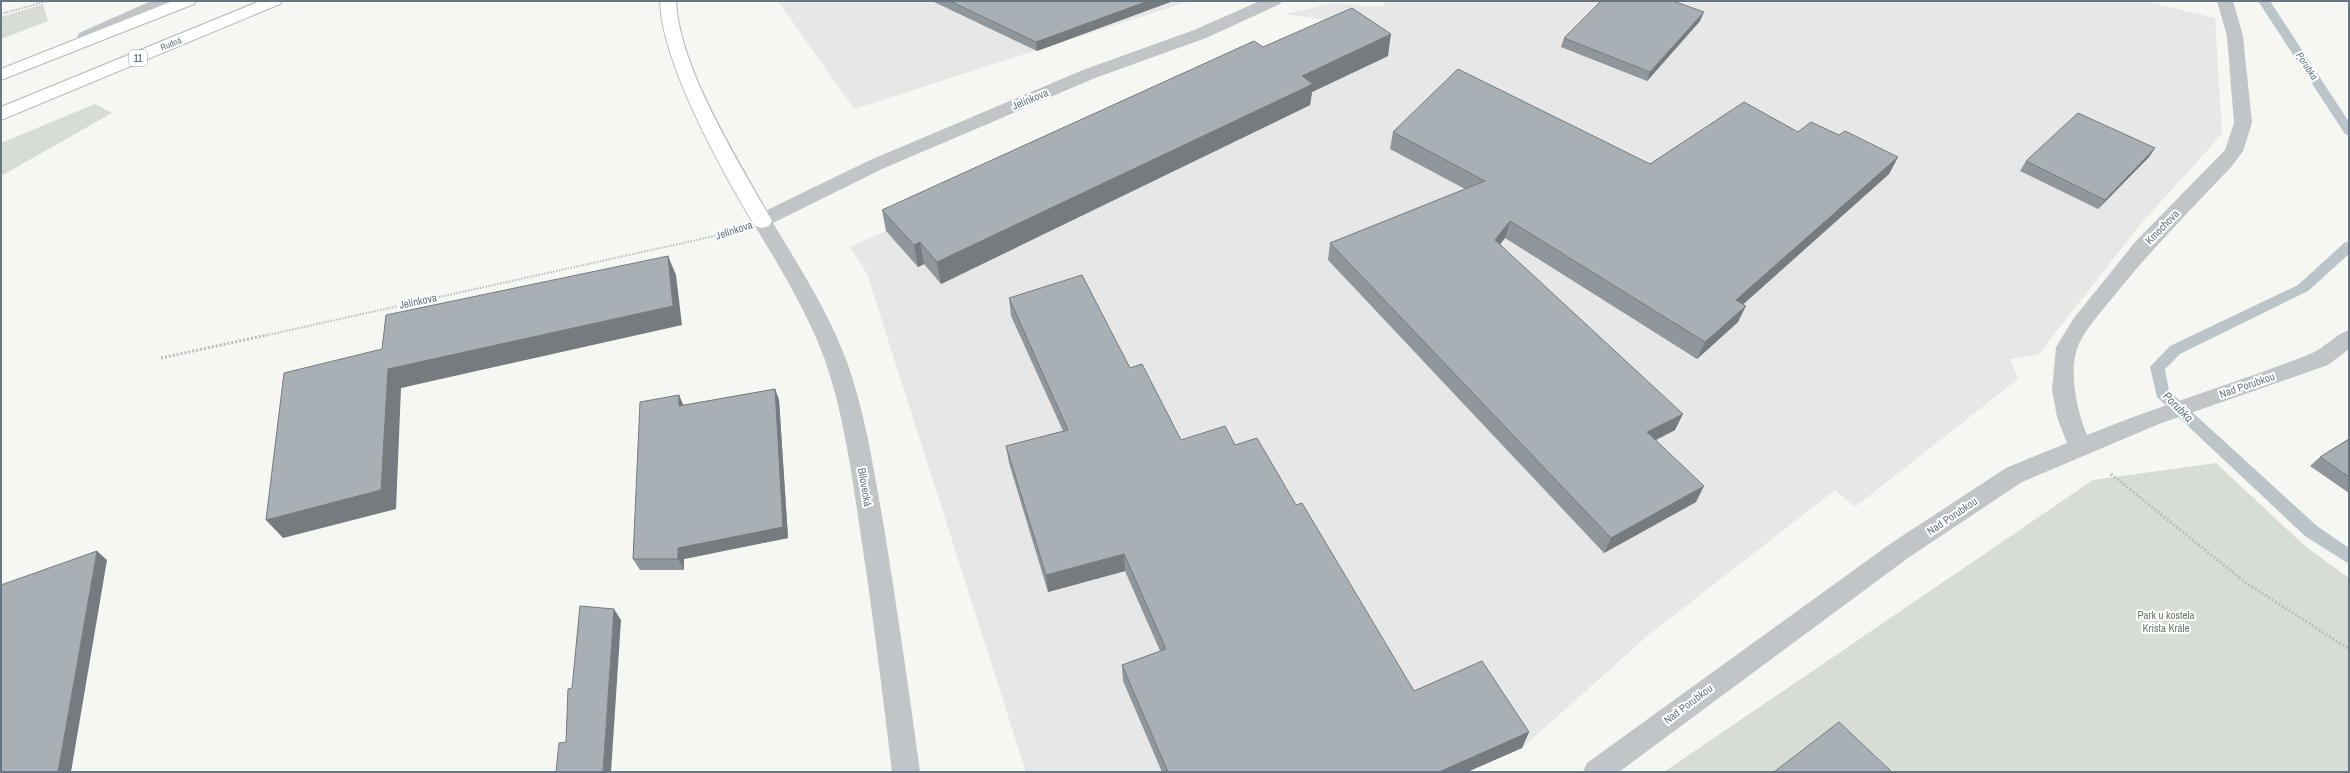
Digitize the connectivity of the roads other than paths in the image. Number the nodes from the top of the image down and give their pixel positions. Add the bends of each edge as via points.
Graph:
1 (164, 1) edge
2 (188, 1) edge
3 (274, 1) edge
4 (668, 1) edge
5 (1274, 1) edge
6 (2225, 1) edge
7 (22, 67) junction
8 (1, 75) edge
9 (1, 114) edge
10 (762, 220) junction
11 (2349, 338) edge
12 (2081, 448) junction
13 (906, 772) edge
14 (1597, 772) edge

1 - 7 street
2 - 7 highway
3 - 9 highway, Rudná / 11
4 - 10 highway via 668,16 686,74 722,150
5 - 10 street, Jelínkova via 1200,34 1089,74 874,164
6 - 12 street, Kmochova via 2235,36 2243,123 2240,138 2225,162 2143,246 2081,323 2067,347 2063,390 2068,417
7 - 8 highway
10 - 13 street, Bílovecká via 824,330 848,404 883,597
11 - 12 street, Nad Porubkou via 2320,359 2151,418
12 - 14 street, Nad Porubkou via 2014,475 1899,551

